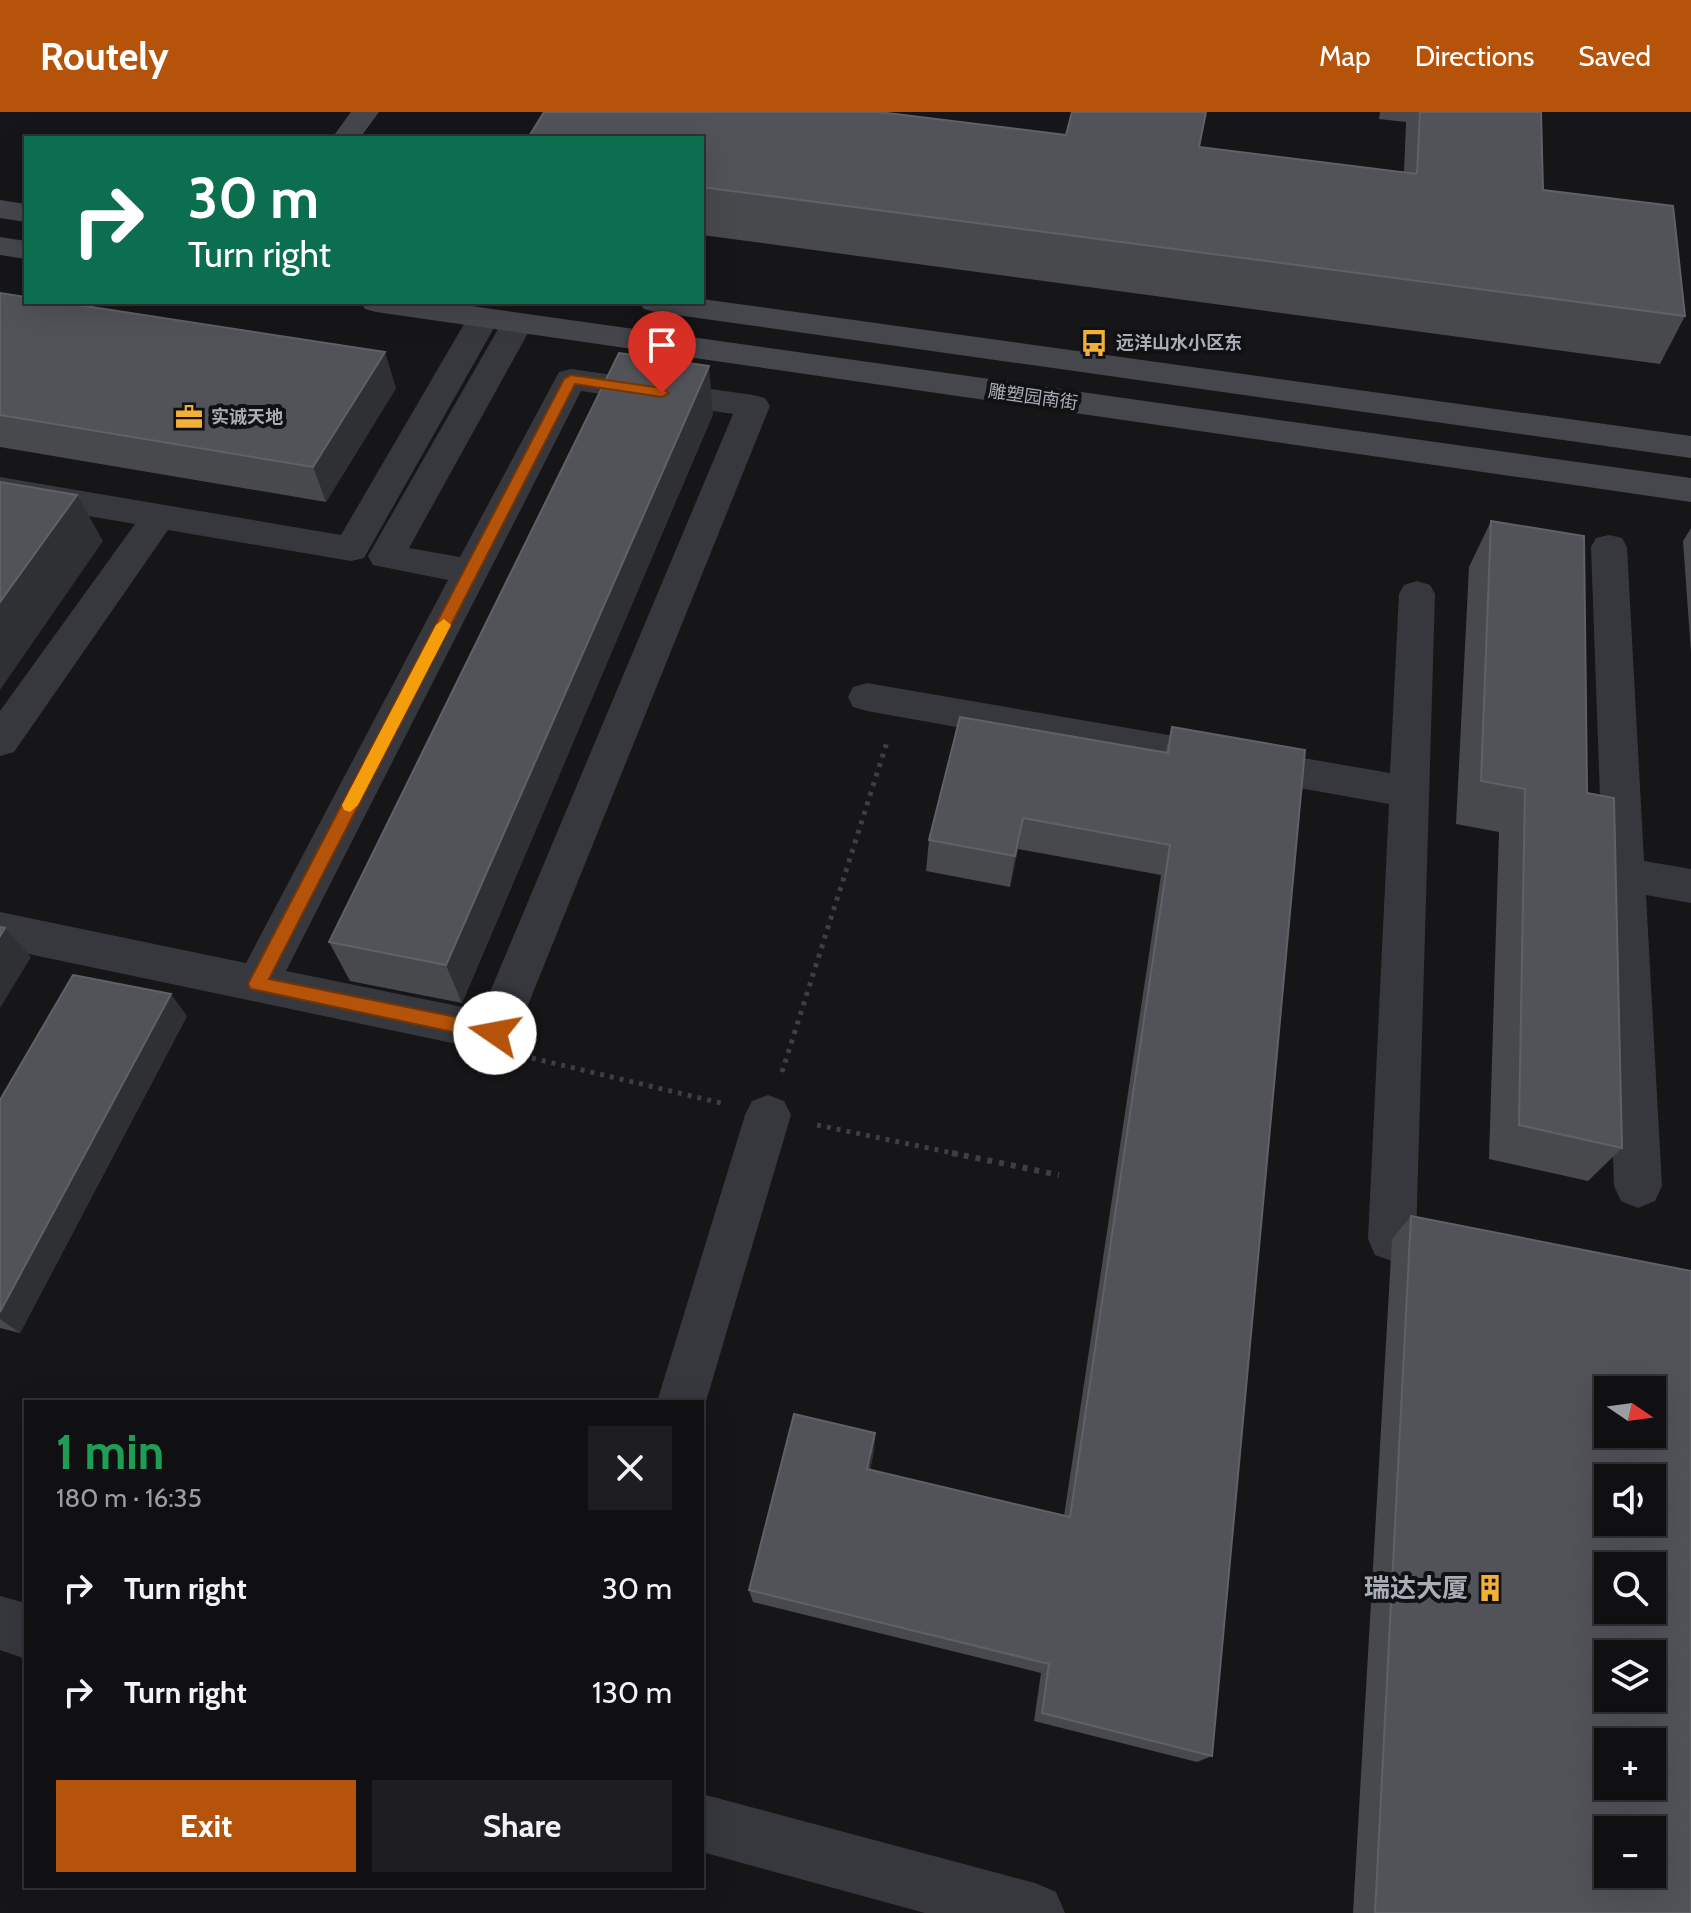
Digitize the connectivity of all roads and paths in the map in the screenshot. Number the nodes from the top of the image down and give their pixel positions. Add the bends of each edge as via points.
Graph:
1 (365, 112) edge
2 (347, 136) edge
3 (0, 209) edge
4 (24, 213) edge
5 (0, 246) edge
6 (24, 250) edge
7 (389, 304) edge
8 (669, 304) edge
9 (500, 321) junction
10 (1691, 447) edge
11 (0, 489) edge
12 (1691, 490) edge
13 (159, 516) junction
14 (1609, 547) dead end
15 (351, 549) junction
16 (386, 556) junction
17 (471, 572) junction
18 (1417, 594) dead end
19 (884, 699) joint
20 (0, 741) edge
21 (1409, 792) junction
22 (1624, 875) junction
23 (1691, 886) edge
24 (0, 930) edge
25 (257, 984) junction
26 (768, 1115) joint
27 (1638, 1186) dead end
28 (1407, 1257) edge
29 (683, 1400) edge
30 (0, 1623) edge
31 (24, 1630) edge
32 (704, 1824) edge
33 (1035, 1913) edge

1 - 2 main road
3 - 4 main road
5 - 6 main road
7 - 9 main road, 雕塑园南街
8 - 10 main road, 雕塑园南街
9 - 12 main road, 雕塑园南街
9 - 15 street
9 - 16 street
11 - 13 street
13 - 15 street
13 - 20 street
14 - 22 street
15 - 16 street
16 - 17 street
17 - 25 street
17 - 25 street via 571,379 753,406 495,1033
18 - 21 street
19 - 21 street
19 - 26 path
21 - 28 street
22 - 23 street
22 - 27 street
24 - 25 street
26 - 29 street
30 - 31 street
32 - 33 street

